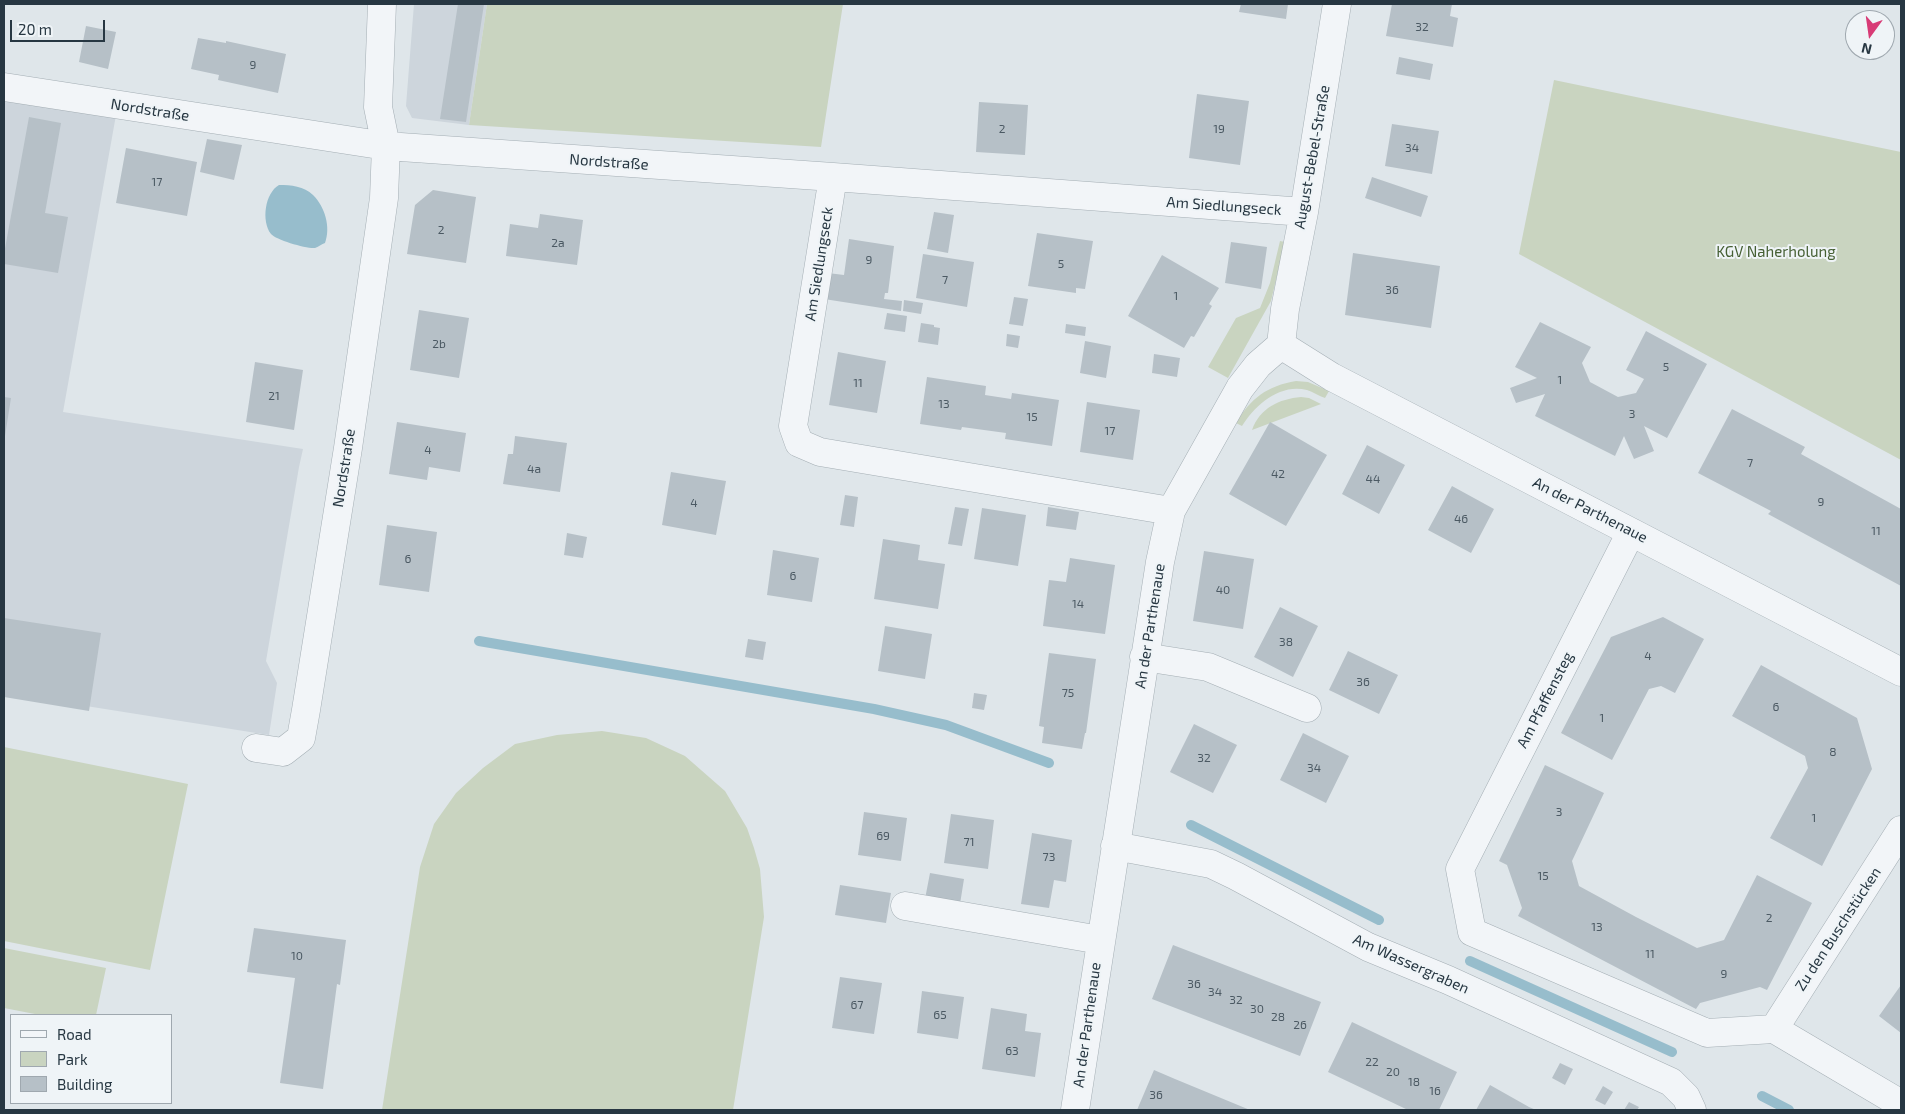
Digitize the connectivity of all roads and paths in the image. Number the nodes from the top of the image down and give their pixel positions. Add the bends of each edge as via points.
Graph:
1 (382, 4) edge
2 (1338, 4) edge
3 (4, 87) edge
4 (386, 146) junction
5 (833, 177) junction
6 (1304, 212) junction
7 (1281, 345) junction
8 (1171, 511) junction
9 (1631, 532) junction
10 (1144, 657) junction
11 (1901, 672) edge
12 (1307, 708) dead end
13 (256, 748) dead end
14 (1901, 830) edge
15 (1114, 846) junction
16 (905, 906) dead end
17 (1100, 940) junction
18 (1774, 1029) junction
19 (1901, 1104) edge
20 (1075, 1110) edge
21 (1692, 1110) edge

1 - 4 street, Nordstraße via 378,107
2 - 6 street, August-Bebel-Straße
3 - 4 street, Nordstraße
4 - 5 street, Nordstraße
4 - 13 street, Nordstraße via 384,198 301,738 283,752
5 - 6 street, Am Siedlungseck
5 - 8 street, Am Siedlungseck via 793,426 799,443 820,452
6 - 7 street, August-Bebel-Straße
7 - 8 street, An der Parthenaue via 1258,365 1240,388
7 - 9 street, An der Parthenaue via 1338,380
8 - 10 street, An der Parthenaue
9 - 11 street, An der Parthenaue
9 - 18 street, Am Pfaffensteg via 1460,869 1472,932 1707,1033
10 - 12 street via 1208,667
10 - 15 street, An der Parthenaue
14 - 18 street, Zu den Buschstücken
15 - 17 street, An der Parthenaue
15 - 21 street, Am Wassergraben via 1219,868 1368,947 1671,1082 1686,1097
16 - 17 street, An der Parthenaue
17 - 20 street, An der Parthenaue
18 - 19 street

